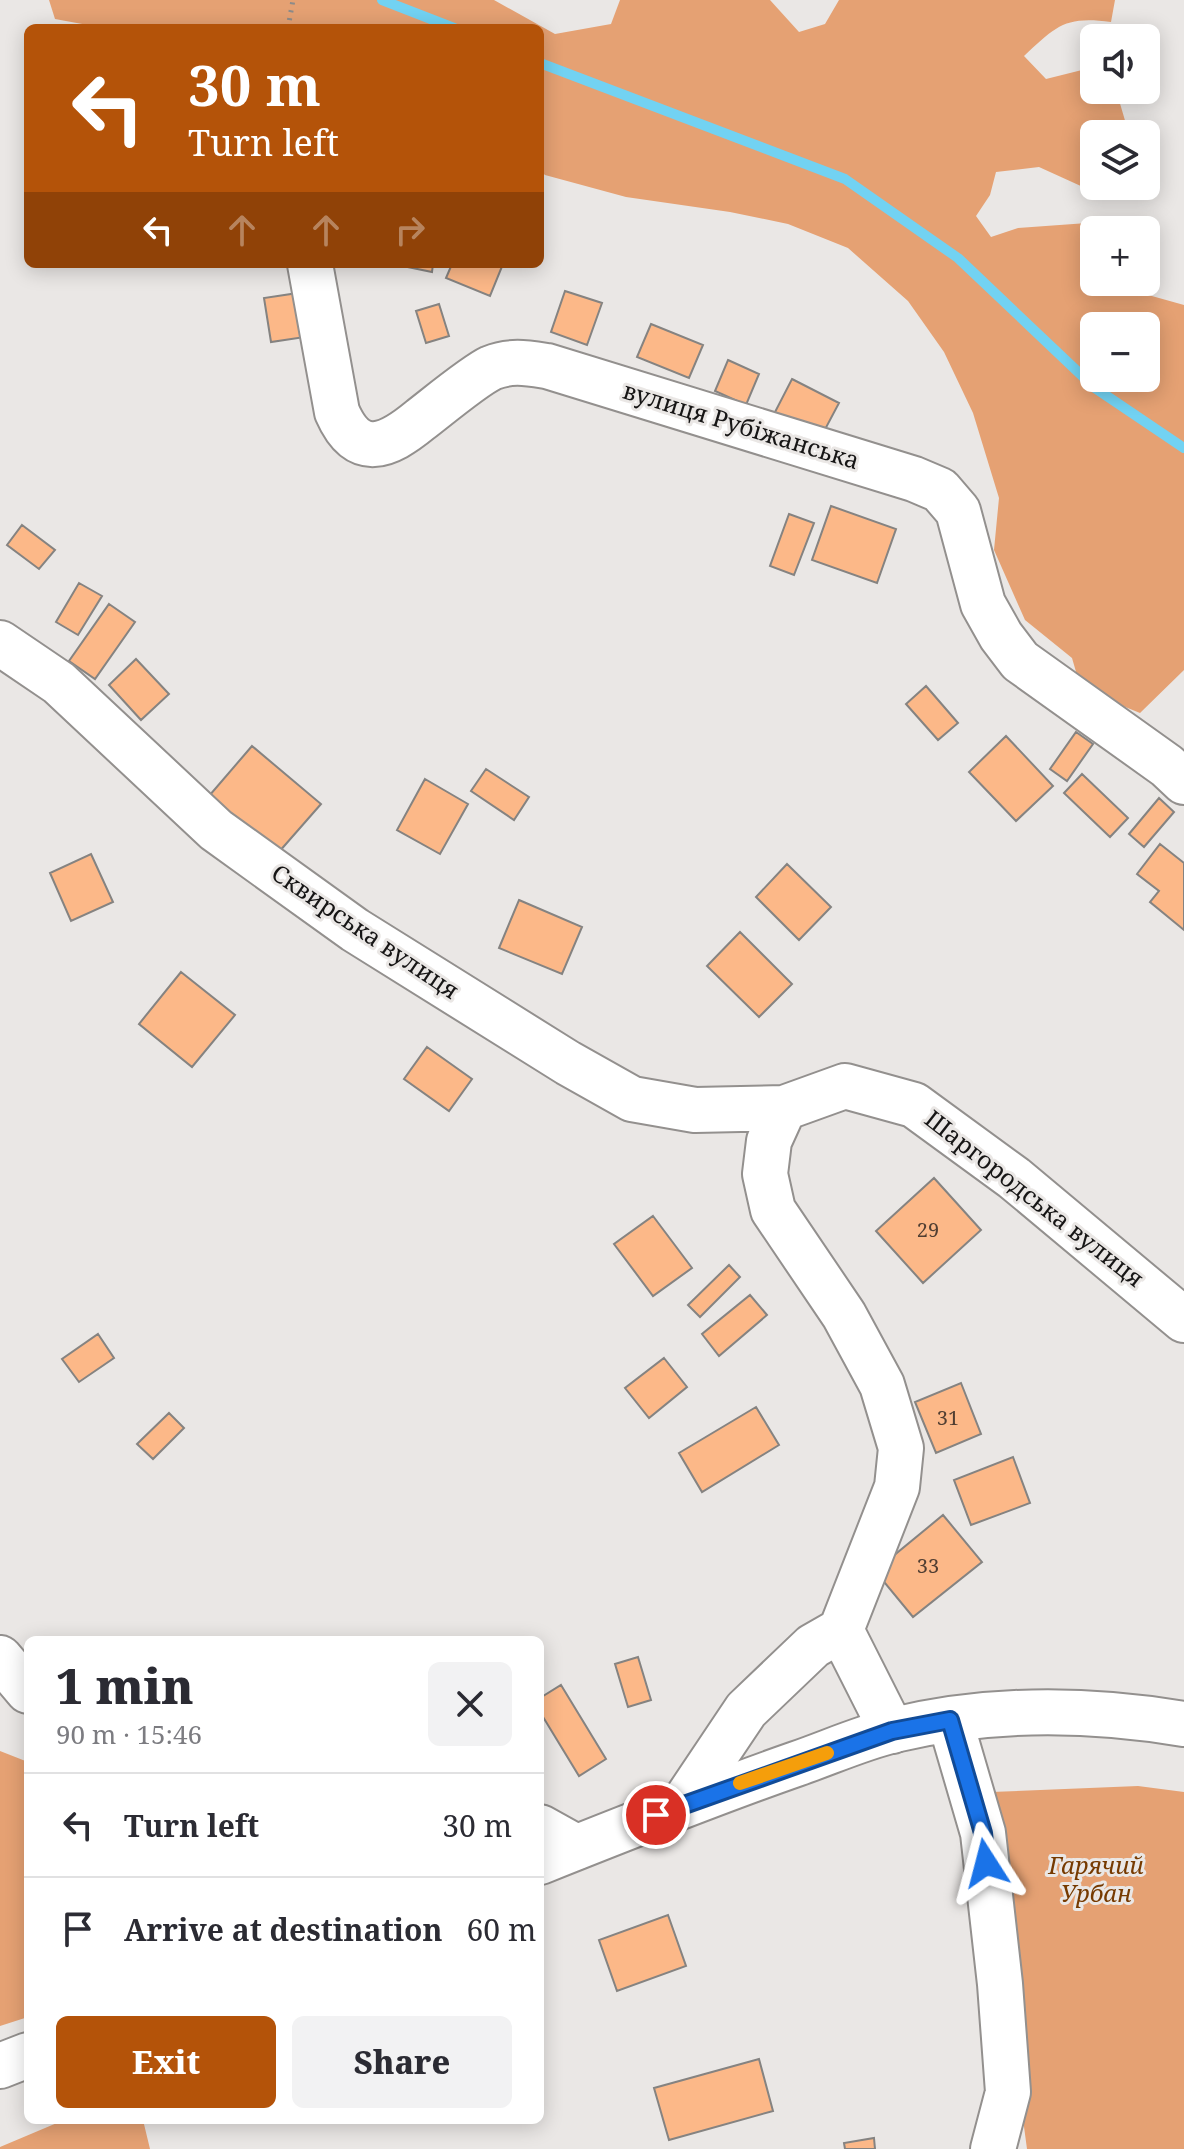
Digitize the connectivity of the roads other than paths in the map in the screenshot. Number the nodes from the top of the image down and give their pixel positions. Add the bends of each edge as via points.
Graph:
1 (311, 268) edge
2 (0, 643) edge
3 (1184, 782) edge
4 (784, 1108) junction
5 (1184, 1320) edge
6 (841, 1630) junction
7 (0, 1658) edge
8 (24, 1686) edge
9 (950, 1720) junction
10 (1184, 1724) edge
11 (892, 1731) junction
12 (683, 1804) junction
13 (552, 1845) edge
14 (24, 2057) edge
15 (0, 2066) edge
16 (993, 2149) edge

1 - 3 street, вулиця Рубіжанська via 337,412 345,429 364,444 384,444 401,436 490,369 516,362 547,366 940,490 958,511 983,604 1020,661
2 - 4 street, Сквирська вулиця via 59,683 216,830 355,930 568,1063 632,1099 695,1110
4 - 5 street, Шаргородська вулиця via 845,1086 914,1105 1014,1178
4 - 6 street via 769,1141 765,1174 773,1210 844,1315 882,1385 901,1448 897,1487
6 - 11 street
6 - 12 street via 813,1646 746,1710
7 - 8 street
9 - 10 street via 1055,1710
9 - 11 street
9 - 16 street via 983,1833 1000,1984 1008,2092
11 - 12 street
12 - 13 street
14 - 15 street

